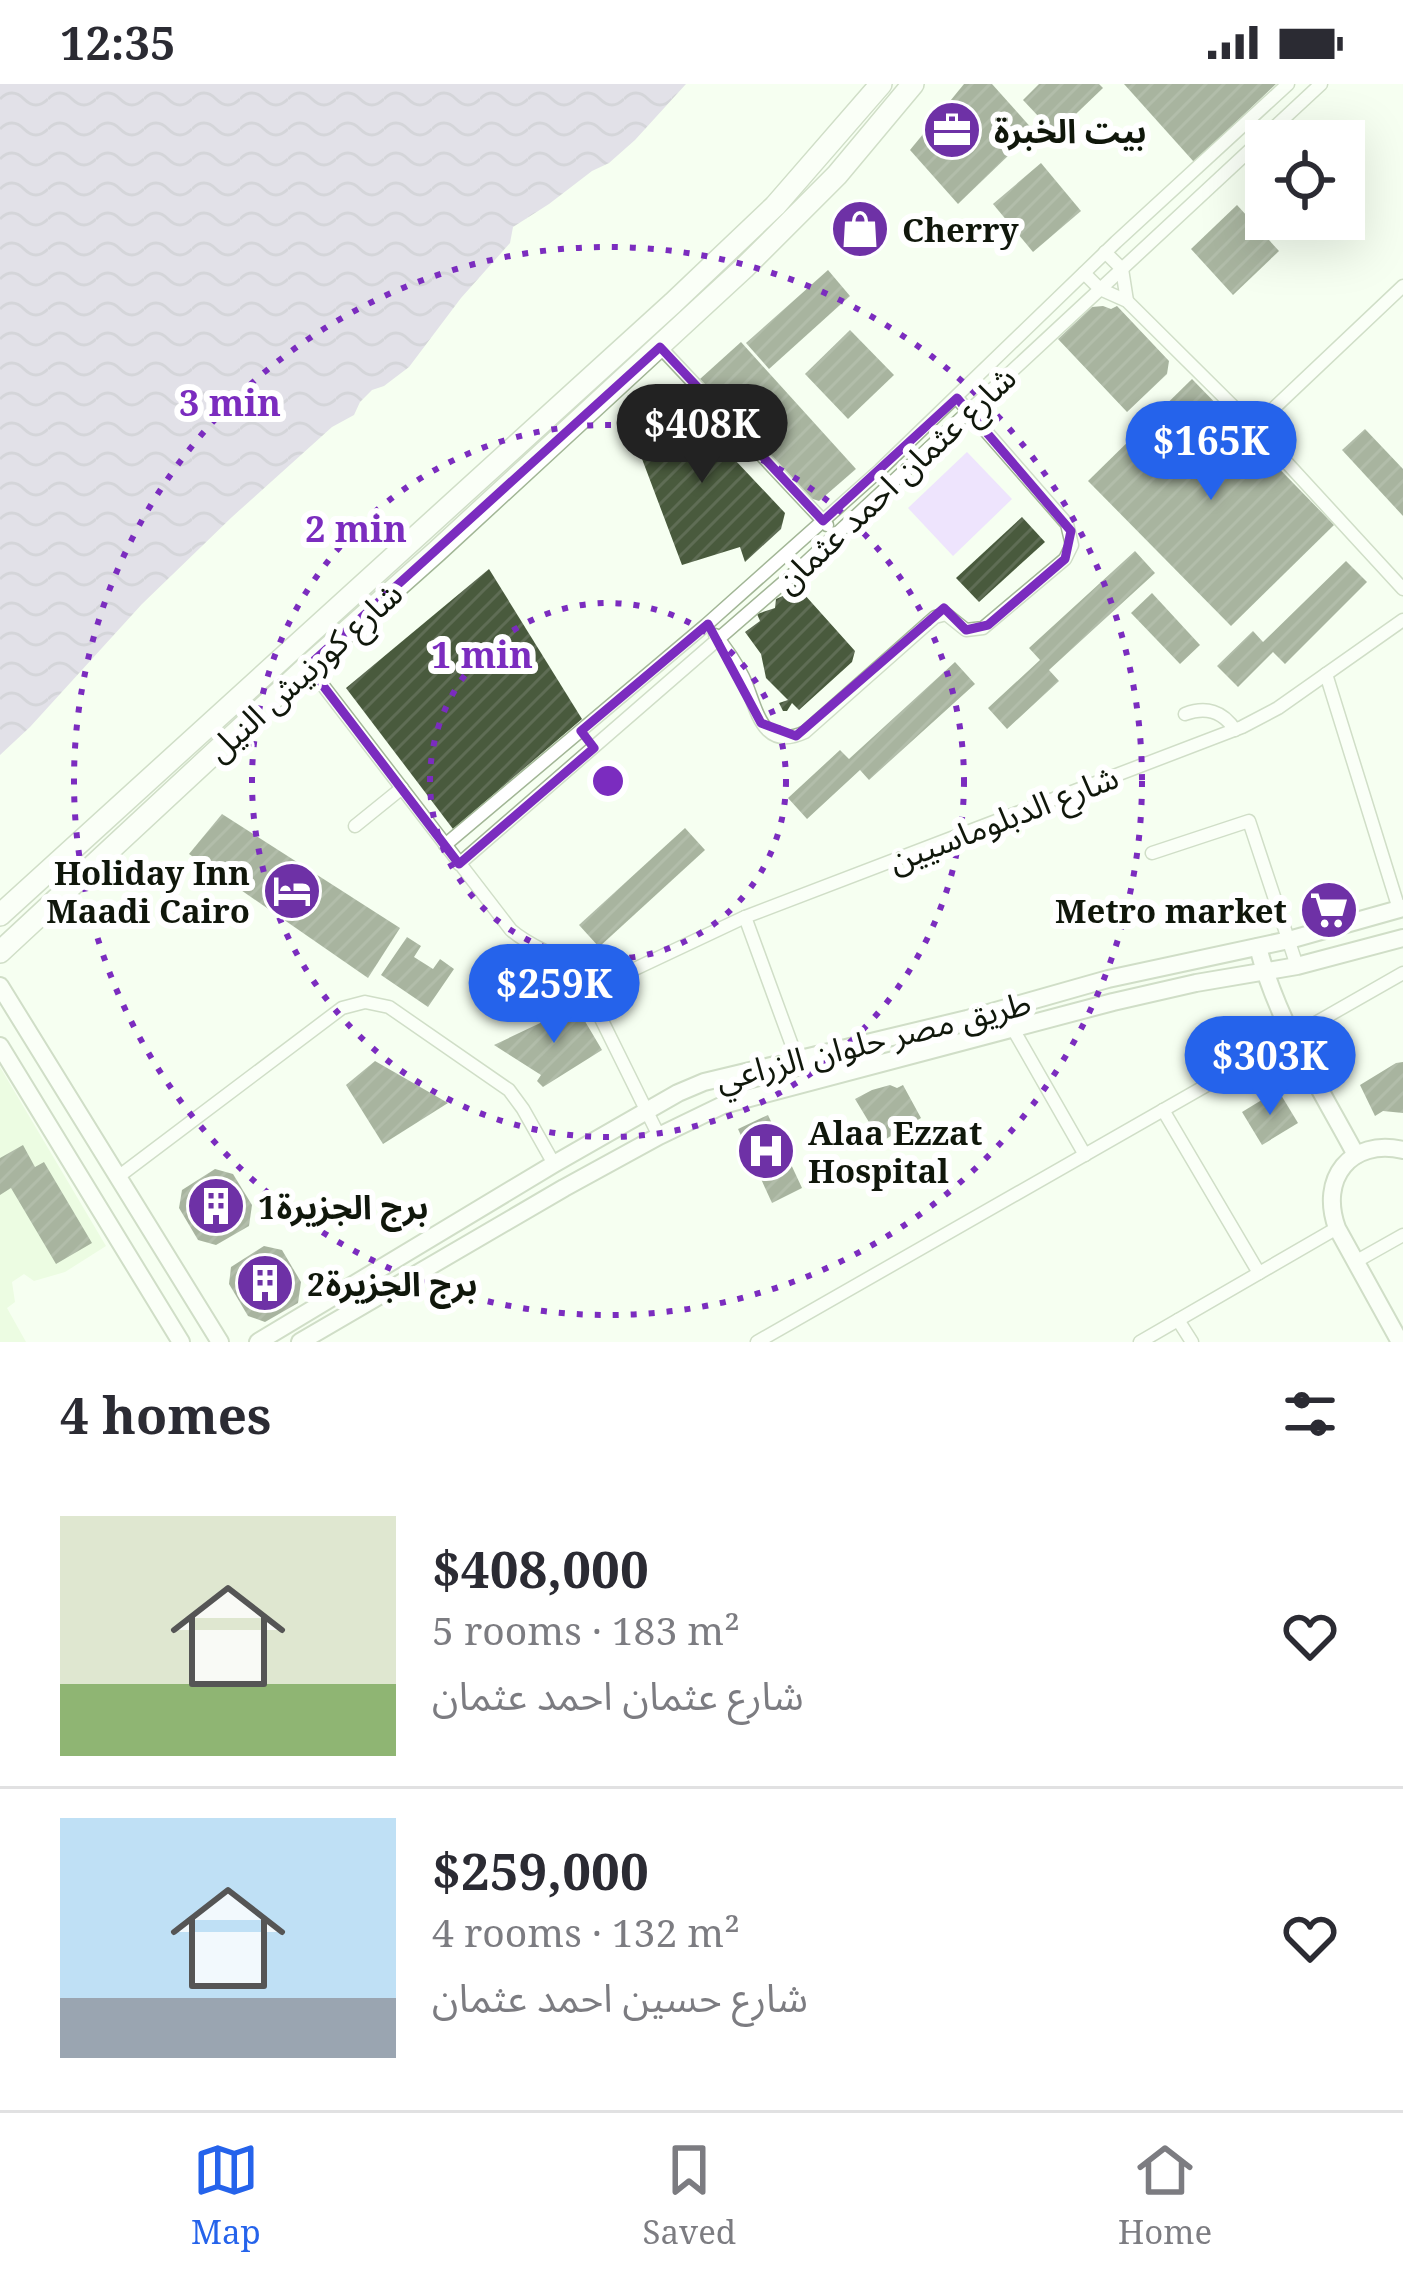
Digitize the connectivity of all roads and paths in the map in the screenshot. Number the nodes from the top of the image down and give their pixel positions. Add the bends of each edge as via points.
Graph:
1 (881, 84) edge
2 (913, 84) edge
3 (1288, 84) edge
4 (1321, 84) edge
5 (1106, 252) junction
6 (1122, 269) junction
7 (1084, 273) junction
8 (1403, 286) edge
9 (1100, 289) junction
10 (1127, 301) junction
11 (660, 347) junction
12 (957, 398) junction
13 (968, 411) junction
14 (1254, 427) junction
15 (823, 521) junction
16 (836, 535) junction
17 (1403, 589) edge
18 (1403, 620) edge
19 (706, 625) junction
20 (720, 640) junction
21 (308, 666) junction
22 (1326, 674) junction
23 (1185, 714) dead end
24 (1235, 730) junction
25 (581, 731) junction
26 (594, 748) junction
27 (402, 788) junction
28 (355, 826) dead end
29 (445, 845) junction
30 (1152, 853) dead end
31 (459, 864) junction
32 (1401, 909) edge
33 (0, 915) edge
34 (746, 917) junction
35 (1403, 938) edge
36 (1289, 940) junction
37 (1258, 947) junction
38 (0, 952) edge
39 (1297, 966) junction
40 (1264, 972) junction
41 (1403, 973) edge
42 (0, 986) edge
43 (588, 991) junction
44 (1013, 1029) junction
45 (1292, 1036) junction
46 (0, 1046) edge
47 (797, 1059) junction
48 (1163, 1110) junction
49 (646, 1111) junction
50 (659, 1136) junction
51 (1403, 1150) edge
52 (1085, 1155) junction
53 (1356, 1155) junction
54 (554, 1164) junction
55 (118, 1177) junction
56 (128, 1193) junction
57 (101, 1212) junction
58 (1337, 1228) junction
59 (1403, 1234) edge
60 (1355, 1262) junction
61 (1259, 1273) junction
62 (1178, 1320) junction
63 (181, 1342) edge
64 (220, 1342) edge
65 (258, 1342) edge
66 (300, 1342) edge
67 (758, 1342) edge
68 (1140, 1342) edge
69 (1192, 1342) edge
70 (1400, 1342) edge

1 - 33 highway, شارع كورنيش النيل via 775,206 690,287
2 - 11 highway, شارع كورنيش النيل via 803,209
3 - 5 street, شارع عثمان احمد عثمان
4 - 6 street, شارع عثمان احمد عثمان
5 - 6 street
5 - 7 street, شارع عثمان احمد عثمان
6 - 9 street, شارع عثمان احمد عثمان
6 - 10 street
7 - 9 street
7 - 12 street, شارع عثمان احمد عثمان
8 - 14 street
9 - 10 street
9 - 13 street, شارع عثمان احمد عثمان
10 - 14 street
11 - 15 street
11 - 21 highway, شارع كورنيش النيل
12 - 13 street
12 - 15 street, شارع عثمان احمد عثمان
13 - 16 street, شارع عثمان احمد عثمان
13 - 20 street via 1067,524 1066,559 983,628 935,617 796,736 760,723
14 - 17 street
15 - 16 street
15 - 19 street, شارع عثمان احمد عثمان
16 - 20 street, شارع عثمان احمد عثمان
18 - 22 street, شارع الدبلوماسيين
19 - 20 street
19 - 25 street, شارع عثمان احمد عثمان
20 - 26 street, شارع عثمان احمد عثمان
21 - 27 street
21 - 38 highway, شارع كورنيش النيل
22 - 24 street, شارع الدبلوماسيين
22 - 32 street
23 - 24 street via 1214,711
24 - 34 street, شارع الدبلوماسيين
25 - 26 street
25 - 29 street, شارع عثمان احمد عثمان
26 - 31 street, شارع عثمان احمد عثمان
27 - 28 street
27 - 29 street
29 - 31 street
30 - 36 street via 1249,821
31 - 43 street via 511,930 572,966
32 - 36 main road, طريق مصر حلوان الزراعي
34 - 43 street, شارع الدبلوماسيين
34 - 47 street
35 - 39 main road, طريق مصر حلوان الزراعي
36 - 37 main road, طريق مصر حلوان الزراعي
36 - 39 street
37 - 40 main road
37 - 47 main road, طريق مصر حلوان الزراعي
39 - 40 main road, طريق مصر حلوان الزراعي
40 - 44 main road, طريق مصر حلوان الزراعي
40 - 45 main road
41 - 45 street
42 - 55 main road
43 - 49 street
44 - 50 main road, طريق مصر حلوان الزراعي via 743,1099
44 - 52 street
45 - 48 street
45 - 53 main road
46 - 57 main road
47 - 49 main road, طريق مصر حلوان الزراعي via 704,1082
48 - 52 street
48 - 61 street
49 - 50 street
49 - 54 main road, طريق مصر حلوان الزراعي
50 - 66 main road, طريق مصر حلوان الزراعي
51 - 53 main road
52 - 67 street
53 - 58 main road via 1334,1180
54 - 55 street via 508,1090 389,1007 365,1002 342,1009
54 - 65 main road, طريق مصر حلوان الزراعي
55 - 56 main road
56 - 57 main road
56 - 64 main road
57 - 63 main road
58 - 60 main road
58 - 61 street
59 - 60 street
60 - 70 main road
61 - 62 street
62 - 68 street
62 - 69 street

